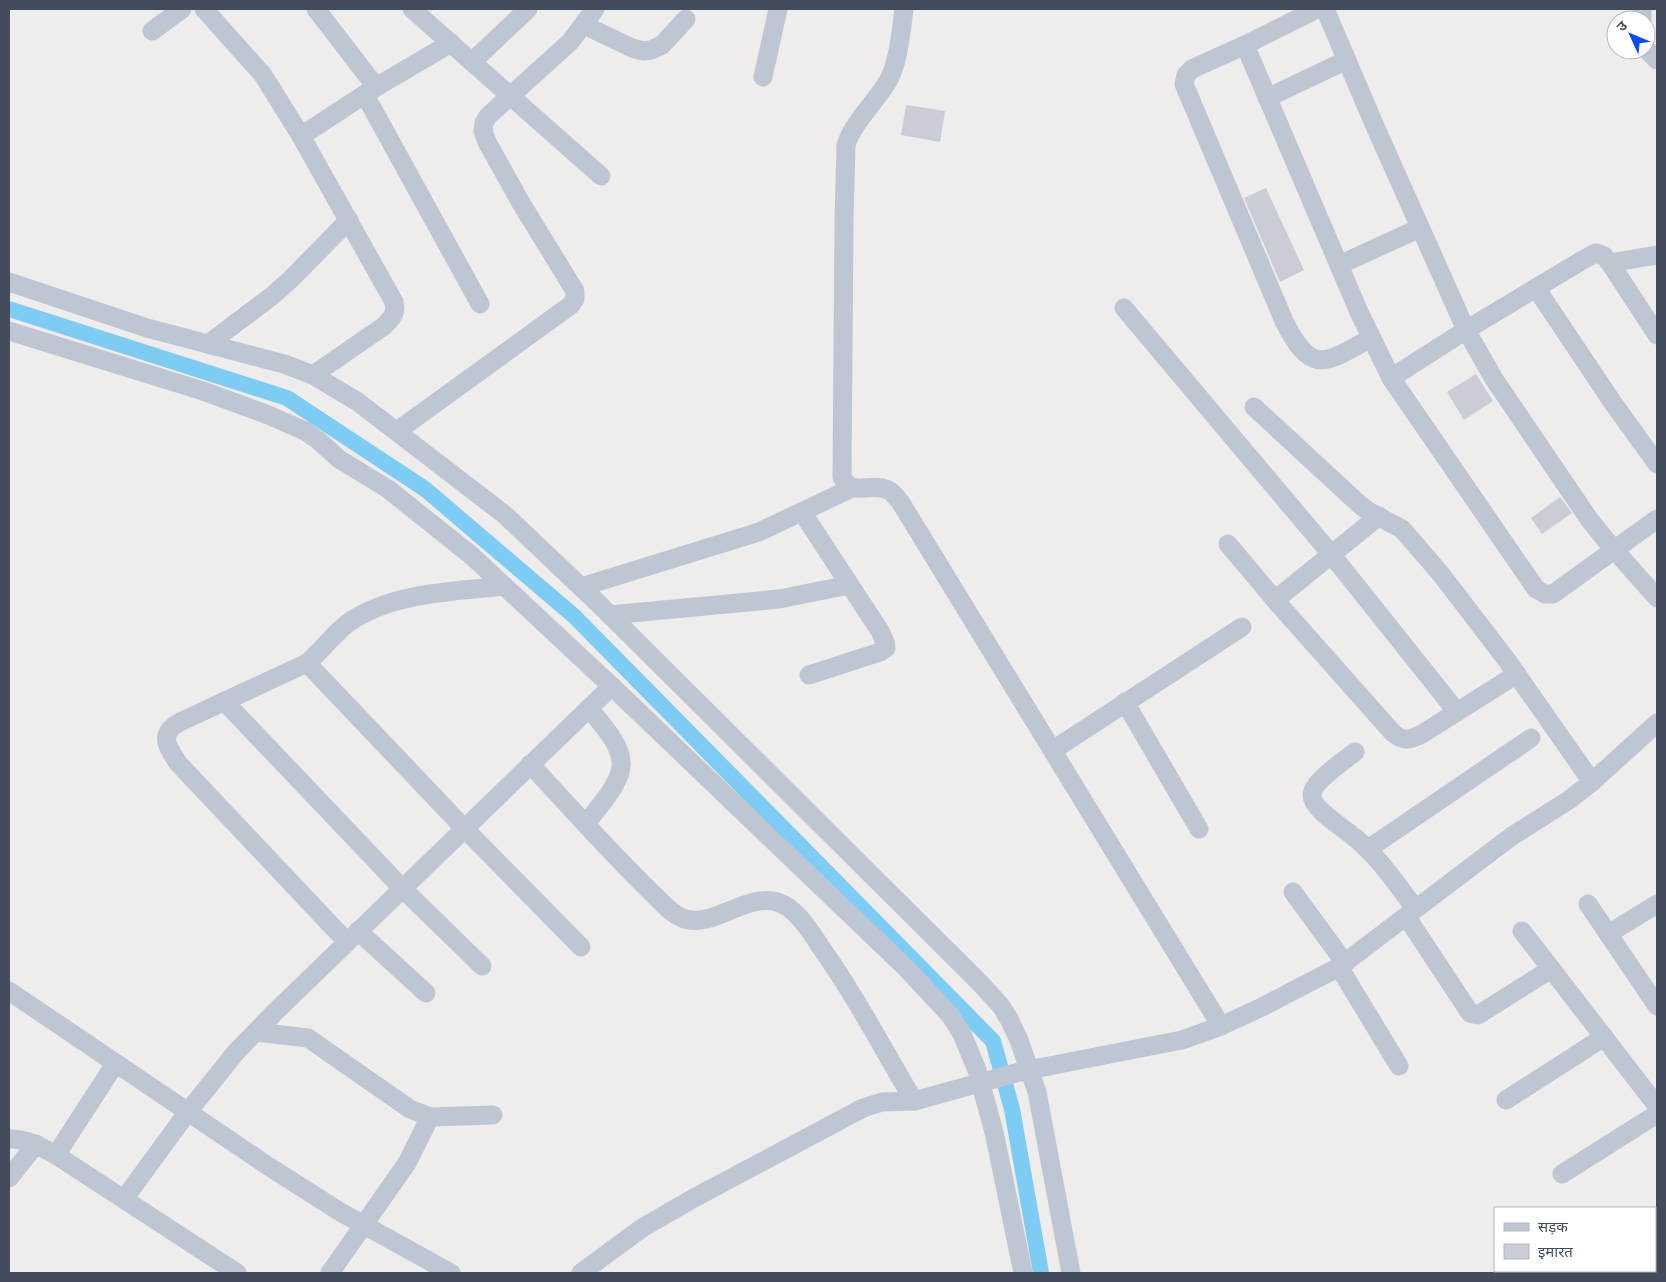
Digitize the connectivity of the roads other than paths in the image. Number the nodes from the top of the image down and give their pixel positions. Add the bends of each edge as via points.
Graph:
1 (182, 9) edge
2 (204, 9) edge
3 (412, 9) edge
4 (528, 9) edge
5 (595, 9) edge
6 (778, 9) edge
7 (904, 9) edge
8 (1317, 9) edge
9 (1325, 9) edge
10 (323, 12) edge
11 (686, 19) dead end
12 (584, 24) junction
13 (152, 32) dead end
14 (451, 43) junction
15 (1245, 45) junction
16 (1347, 60) junction
17 (472, 62) junction
18 (763, 77) dead end
19 (371, 91) junction
20 (510, 96) junction
21 (1268, 98) junction
22 (301, 136) junction
23 (602, 176) dead end
24 (349, 220) junction
25 (1420, 228) junction
26 (1657, 254) edge
27 (1610, 263) junction
28 (1339, 264) junction
29 (9, 282) edge
30 (1536, 288) junction
31 (480, 304) dead end
32 (1124, 308) dead end
33 (1466, 330) junction
34 (9, 331) edge
35 (1657, 335) edge
36 (1372, 338) junction
37 (208, 344) junction
38 (314, 375) junction
39 (1391, 378) junction
40 (1254, 407) dead end
41 (397, 431) junction
42 (1657, 464) edge
43 (852, 488) junction
44 (802, 512) junction
45 (1379, 516) junction
46 (1657, 519) edge
47 (1228, 544) dead end
48 (1615, 551) junction
49 (1332, 554) junction
50 (849, 585) junction
51 (504, 586) junction
52 (580, 587) junction
53 (1657, 598) edge
54 (1275, 600) junction
55 (610, 615) junction
56 (1242, 626) dead end
57 (307, 663) junction
58 (1517, 674) junction
59 (809, 675) dead end
60 (612, 686) junction
61 (224, 701) junction
62 (1126, 702) junction
63 (589, 708) junction
64 (1457, 712) junction
65 (1657, 723) edge
66 (1531, 738) dead end
67 (1053, 750) junction
68 (1355, 752) dead end
69 (530, 764) junction
70 (1592, 782) junction
71 (586, 824) junction
72 (464, 828) junction
73 (1199, 829) dead end
74 (1368, 849) junction
75 (402, 888) junction
76 (1293, 892) dead end
77 (1588, 904) dead end
78 (1657, 904) edge
79 (1410, 912) junction
80 (1522, 931) dead end
81 (1608, 934) junction
82 (352, 937) junction
83 (581, 947) dead end
84 (1342, 965) junction
85 (482, 966) dead end
86 (1551, 969) junction
87 (9, 991) edge
88 (426, 994) dead end
89 (1657, 1004) edge
90 (1221, 1026) junction
91 (256, 1032) junction
92 (1604, 1037) junction
93 (116, 1064) junction
94 (1399, 1066) dead end
95 (1026, 1070) junction
96 (985, 1081) junction
97 (1506, 1100) dead end
98 (914, 1101) junction
99 (1657, 1106) edge
100 (187, 1113) junction
101 (1657, 1114) edge
102 (492, 1115) dead end
103 (430, 1117) junction
104 (9, 1139) edge
105 (36, 1144) junction
106 (56, 1155) junction
107 (1562, 1174) dead end
108 (9, 1178) edge
109 (124, 1199) junction
110 (363, 1225) junction
111 (237, 1273) edge
112 (330, 1273) edge
113 (451, 1273) edge
114 (581, 1273) edge
115 (1023, 1273) edge
116 (1071, 1273) edge

1 - 13 street
2 - 22 street via 263,75
3 - 14 street
4 - 17 street
5 - 12 street
6 - 18 street
7 - 43 street via 889,79 850,134 846,146 842,477
8 - 15 street
9 - 16 street
10 - 19 street
11 - 12 street via 662,45 643,51
12 - 20 street via 570,42
14 - 17 street
14 - 19 street
15 - 21 street
15 - 36 street via 1192,69 1184,84 1284,321 1294,340 1316,360 1334,358
16 - 21 street
16 - 25 street
17 - 20 street
19 - 22 street
19 - 31 street
20 - 23 street
20 - 41 street via 484,123 486,142 570,282 575,299
21 - 28 street
22 - 24 street
24 - 37 street via 285,284
24 - 38 street via 396,309 384,326
25 - 28 street
25 - 33 street
26 - 27 street
27 - 30 street via 1596,253
27 - 35 street
28 - 36 street
29 - 37 street via 147,328
30 - 33 street
30 - 42 street
32 - 49 street
33 - 39 street
33 - 48 street via 1494,379 1589,519
34 - 51 street via 203,390 305,431 339,459 388,489
36 - 39 street
37 - 38 street
38 - 41 street
39 - 48 street via 1536,589 1553,594
40 - 45 street via 1359,504
41 - 52 street via 505,515
43 - 44 street
43 - 67 street via 883,488 891,491 901,503
44 - 50 street
44 - 52 street via 759,532
45 - 49 street
45 - 58 street via 1402,529
46 - 48 street
47 - 54 street
48 - 53 street
49 - 54 street
49 - 64 street
50 - 55 street via 779,599
50 - 59 street via 880,632 886,648
51 - 57 street via 416,596 369,610 346,624
51 - 60 street
52 - 55 street
54 - 64 street via 1400,738 1409,740
55 - 95 street via 980,983 1008,1019 1019,1040
56 - 62 street
57 - 61 street
57 - 72 street
58 - 64 street
58 - 70 street
60 - 63 street
60 - 96 street via 937,1000 962,1034
61 - 75 street
61 - 82 street via 171,727 166,740 168,748 200,787
62 - 67 street
62 - 73 street
63 - 69 street
63 - 71 street via 612,738 622,761 619,776
65 - 70 street
66 - 74 street
67 - 90 street
68 - 74 street via 1322,778 1313,789 1312,796 1323,812
69 - 71 street
69 - 72 street
70 - 79 street via 1512,836
71 - 98 street via 673,913 685,919 700,920 758,900 772,900 788,907 800,918 837,969
72 - 75 street
72 - 83 street
74 - 79 street
75 - 82 street
75 - 85 street
76 - 84 street
77 - 81 street
78 - 81 street
79 - 84 street
79 - 86 street via 1470,1013 1478,1015
80 - 86 street
81 - 89 street
82 - 88 street
82 - 91 street
84 - 90 street
84 - 94 street
86 - 92 street
87 - 93 street
90 - 95 street via 1156,1046
91 - 100 street
91 - 103 street via 308,1038 410,1109
92 - 97 street
92 - 99 street
93 - 100 street
93 - 106 street
95 - 96 street
95 - 116 street via 1037,1092
96 - 98 street
96 - 115 street
98 - 114 street via 882,1102 862,1108 642,1228
100 - 109 street
100 - 110 street
101 - 107 street
102 - 103 street
103 - 110 street via 407,1163
104 - 105 street
105 - 106 street
105 - 108 street
106 - 109 street
109 - 111 street
110 - 112 street
110 - 113 street

